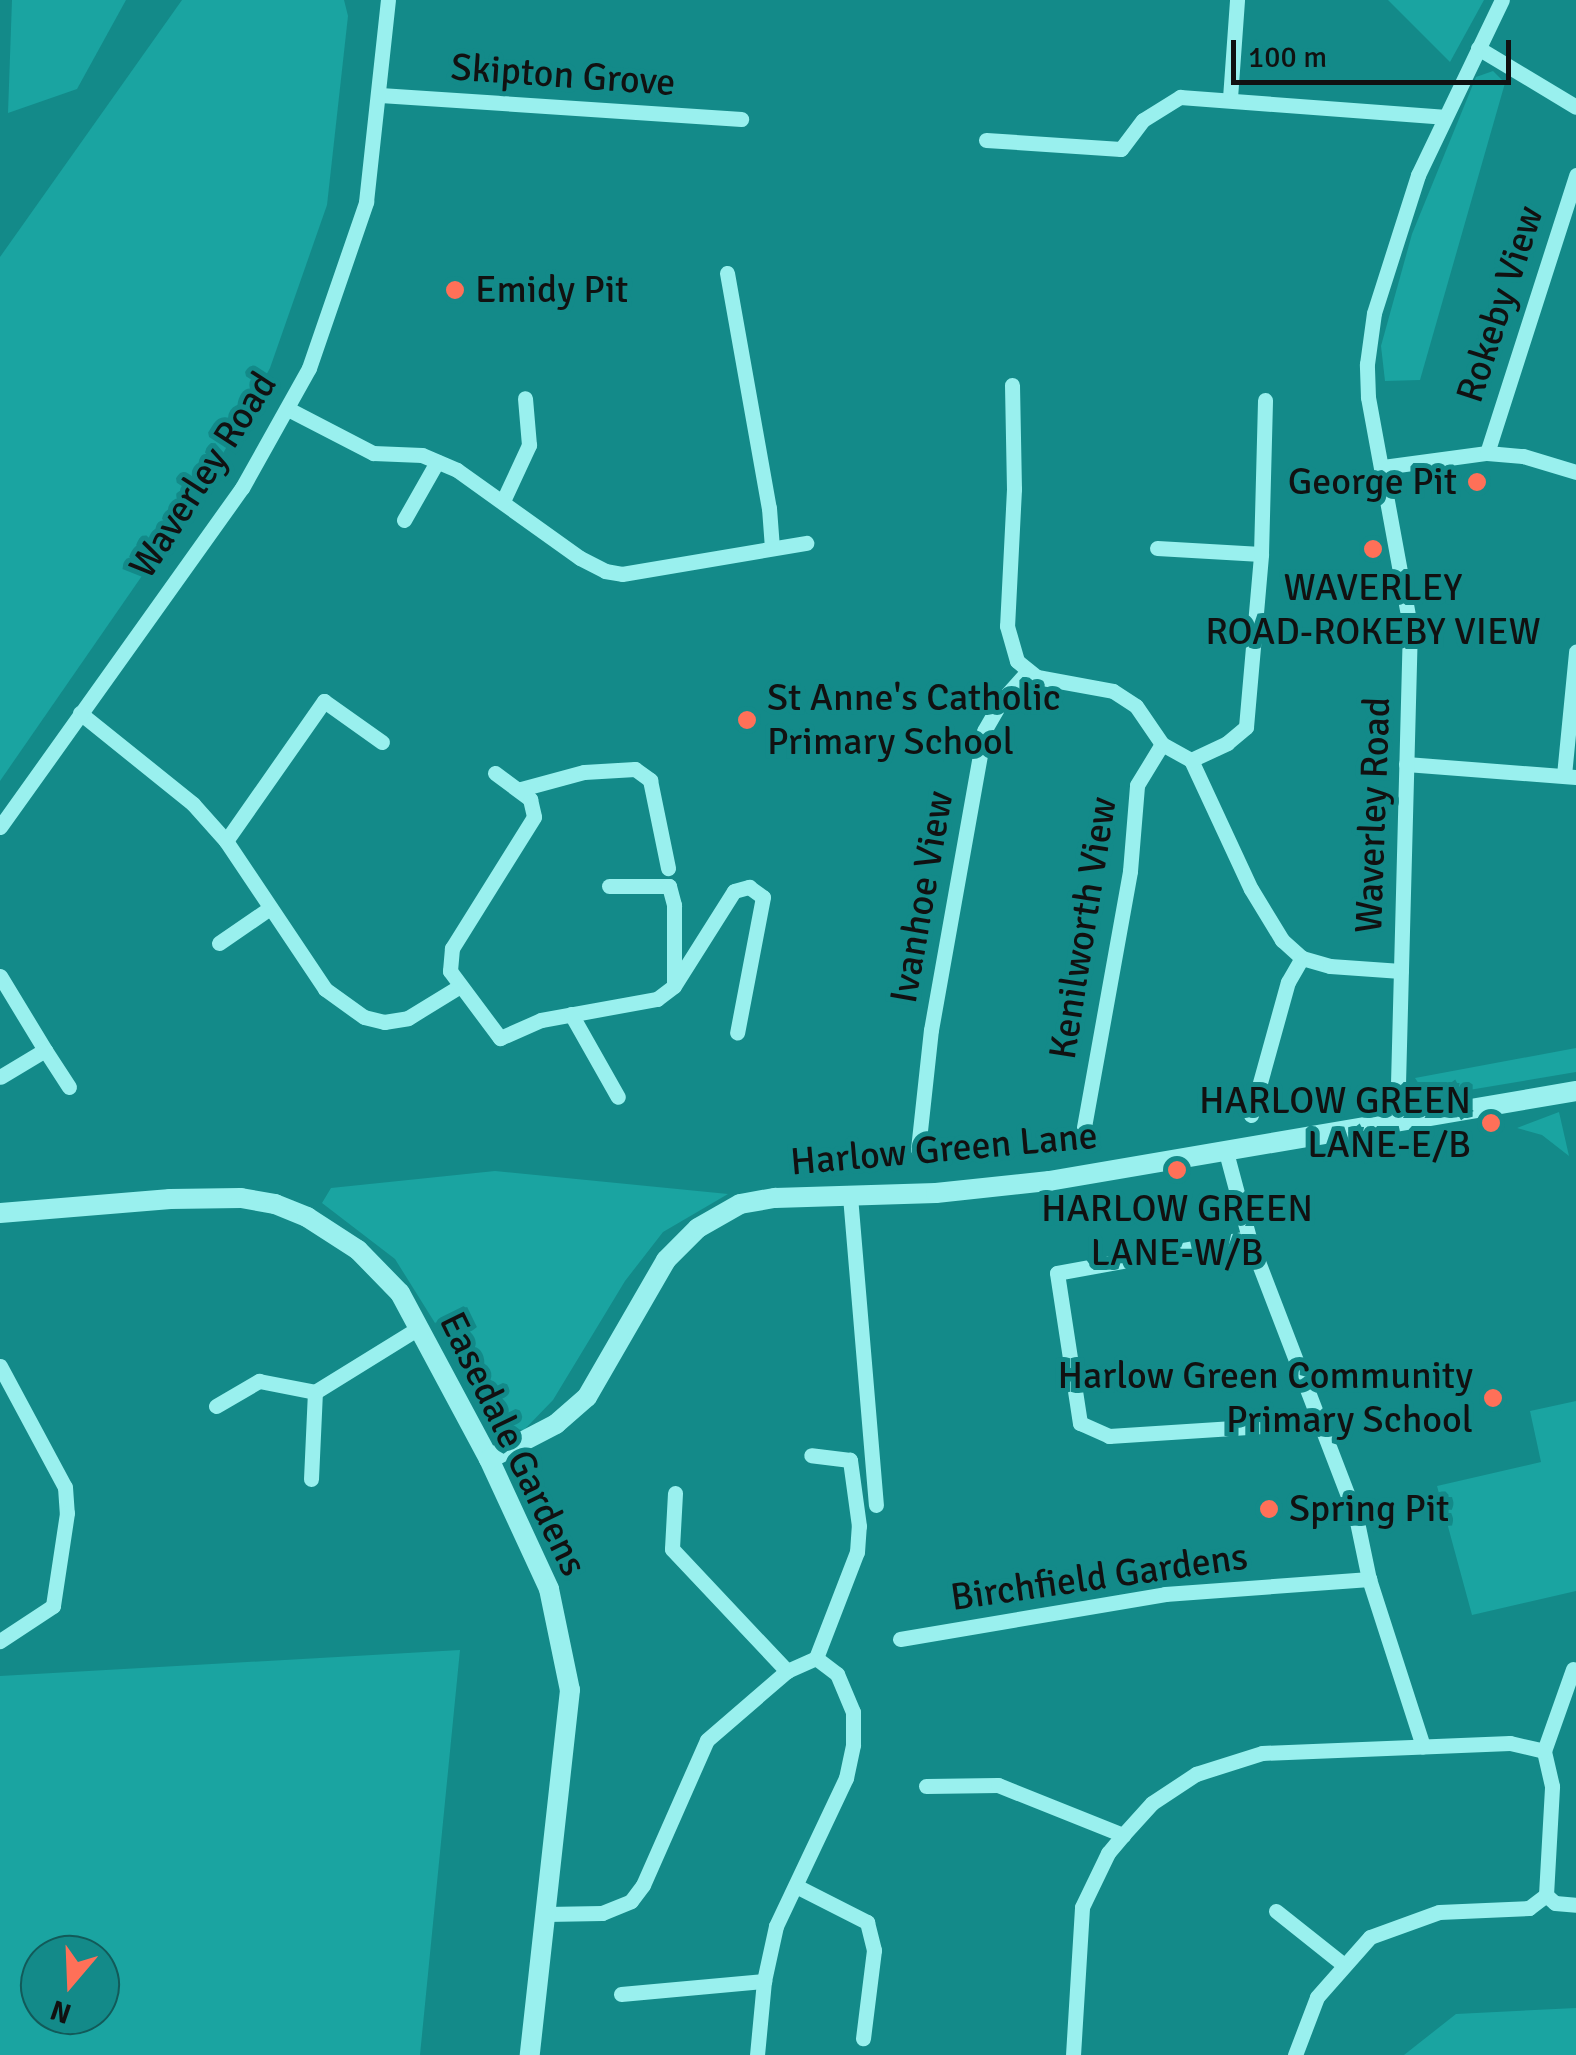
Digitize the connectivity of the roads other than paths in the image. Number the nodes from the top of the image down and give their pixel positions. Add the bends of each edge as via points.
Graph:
1 (388, 0) edge
2 (1237, 0) edge
3 (1502, 0) edge
4 (1478, 48) junction
5 (380, 95) junction
6 (1230, 98) junction
7 (1576, 107) edge
8 (1443, 117) junction
9 (741, 119) dead end
10 (986, 140) dead end
11 (1576, 174) edge
12 (727, 273) dead end
13 (1012, 386) dead end
14 (525, 398) dead end
15 (1265, 400) dead end
16 (288, 409) junction
17 (1486, 453) junction
18 (437, 462) junction
19 (1383, 467) junction
20 (1576, 472) edge
21 (503, 501) junction
22 (404, 520) dead end
23 (806, 543) dead end
24 (772, 548) junction
25 (1157, 548) dead end
26 (1261, 554) junction
27 (1576, 652) edge
28 (1028, 672) junction
29 (80, 713) junction
30 (382, 742) dead end
31 (1162, 744) junction
32 (1192, 760) junction
33 (1406, 764) junction
34 (494, 774) dead end
35 (1570, 776) edge
36 (521, 790) junction
37 (0, 828) edge
38 (226, 841) junction
39 (668, 868) dead end
40 (609, 886) dead end
41 (270, 908) junction
42 (219, 943) dead end
43 (1302, 958) junction
44 (1401, 972) junction
45 (0, 976) edge
46 (460, 986) junction
47 (674, 986) junction
48 (572, 1014) junction
49 (737, 1033) dead end
50 (45, 1050) junction
51 (0, 1076) edge
52 (69, 1088) dead end
53 (1576, 1091) edge
54 (618, 1098) dead end
55 (1251, 1116) dead end
56 (1396, 1122) junction
57 (1084, 1127) dead end
58 (918, 1149) dead end
59 (1226, 1152) junction
60 (850, 1196) junction
61 (0, 1213) edge
62 (1250, 1238) junction
63 (418, 1329) junction
64 (0, 1366) edge
65 (315, 1392) junction
66 (216, 1406) dead end
67 (1323, 1422) junction
68 (811, 1455) dead end
69 (489, 1459) junction
70 (311, 1479) dead end
71 (675, 1493) dead end
72 (876, 1505) dead end
73 (1368, 1579) junction
74 (900, 1639) dead end
75 (0, 1641) edge
76 (816, 1658) junction
77 (1573, 1668) dead end
78 (787, 1671) junction
79 (1423, 1746) junction
80 (1544, 1751) junction
81 (926, 1786) dead end
82 (1123, 1835) junction
83 (796, 1886) junction
84 (1546, 1895) junction
85 (1576, 1905) edge
86 (1276, 1911) dead end
87 (546, 1914) junction
88 (1344, 1965) junction
89 (764, 1982) junction
90 (621, 1994) dead end
91 (863, 2038) dead end
92 (530, 2055) edge
93 (757, 2055) edge
94 (1073, 2055) edge
95 (1294, 2055) edge

1 - 5 street, Waverley Road
2 - 6 street
3 - 4 street, Waverley Road
4 - 7 street
4 - 8 street, Waverley Road
5 - 9 street, Skipton Grove
5 - 16 street, Waverley Road via 366,202 333,308
6 - 8 street
6 - 10 street via 1180,98 1160,106 1121,149
8 - 19 street, Waverley Road via 1374,313 1368,397
11 - 17 street, Rokeby View
12 - 24 street
13 - 28 street via 1007,626 1010,650
14 - 21 street via 529,446
15 - 26 street
16 - 18 street via 377,454 408,453
16 - 29 street, Waverley Road via 242,488
17 - 19 street, Rokeby View
17 - 20 street, Rokeby View
18 - 21 street
18 - 22 street
19 - 33 street, Waverley Road via 1409,608
21 - 24 street via 580,558 618,573
23 - 24 street
25 - 26 street
26 - 32 street via 1246,726
27 - 35 street
28 - 31 street via 1113,691 1136,706
28 - 58 street, Ivanhoe View via 984,731 931,1030
29 - 37 street, Waverley Road
29 - 38 street via 194,804
30 - 38 street via 324,700
31 - 32 street
31 - 57 street, Kenilworth View via 1137,784 1130,871
32 - 43 street via 1250,889 1282,940
33 - 35 street
33 - 44 street, Waverley Road
34 - 36 street
36 - 39 street via 584,772 635,769 650,780
36 - 46 street via 534,818 452,948 450,971
38 - 41 street
40 - 47 street via 669,886
41 - 42 street
41 - 46 street via 320,985 364,1017 408,1018
43 - 44 street
43 - 55 street via 1288,982
44 - 56 street, Waverley Road
45 - 50 street
46 - 48 street via 500,1038
47 - 48 street via 657,999
47 - 49 street via 734,891 749,887 763,896
48 - 54 street
50 - 51 street
50 - 52 street
53 - 56 street, Harlow Green Lane
56 - 59 street, Harlow Green Lane
59 - 60 street, Harlow Green Lane via 1049,1181
59 - 62 street
60 - 69 street, Harlow Green Lane via 740,1204 698,1228 666,1260 587,1396 556,1424
60 - 72 street
61 - 63 street, Easedale Gardens via 170,1199 275,1204 358,1250 400,1293
62 - 67 street
62 - 67 street via 1057,1273 1080,1423 1109,1436
63 - 65 street
63 - 69 street, Easedale Gardens
64 - 75 street via 65,1487 67,1513 53,1606
65 - 66 street via 259,1381
65 - 70 street
67 - 73 street via 1356,1517
68 - 76 street via 850,1460 860,1526 846,1584
69 - 87 street, Easedale Gardens via 549,1589 570,1690
71 - 78 street via 672,1548
73 - 74 street, Birchfield Gardens via 1165,1594
73 - 79 street
76 - 78 street
76 - 83 street via 837,1674 852,1712 853,1745 846,1778
77 - 80 street
78 - 87 street via 707,1740 631,1901 602,1913
79 - 80 street via 1510,1743
79 - 82 street via 1262,1753 1196,1774 1152,1803
80 - 84 street via 1552,1786
81 - 82 street via 998,1784
82 - 94 street via 1082,1907
83 - 89 street via 776,1926
83 - 91 street via 867,1922 874,1950
84 - 85 street
84 - 88 street via 1530,1908 1440,1912 1414,1921 1370,1938
86 - 88 street
87 - 92 street, Easedale Gardens
88 - 95 street via 1318,1997
89 - 90 street
89 - 93 street

